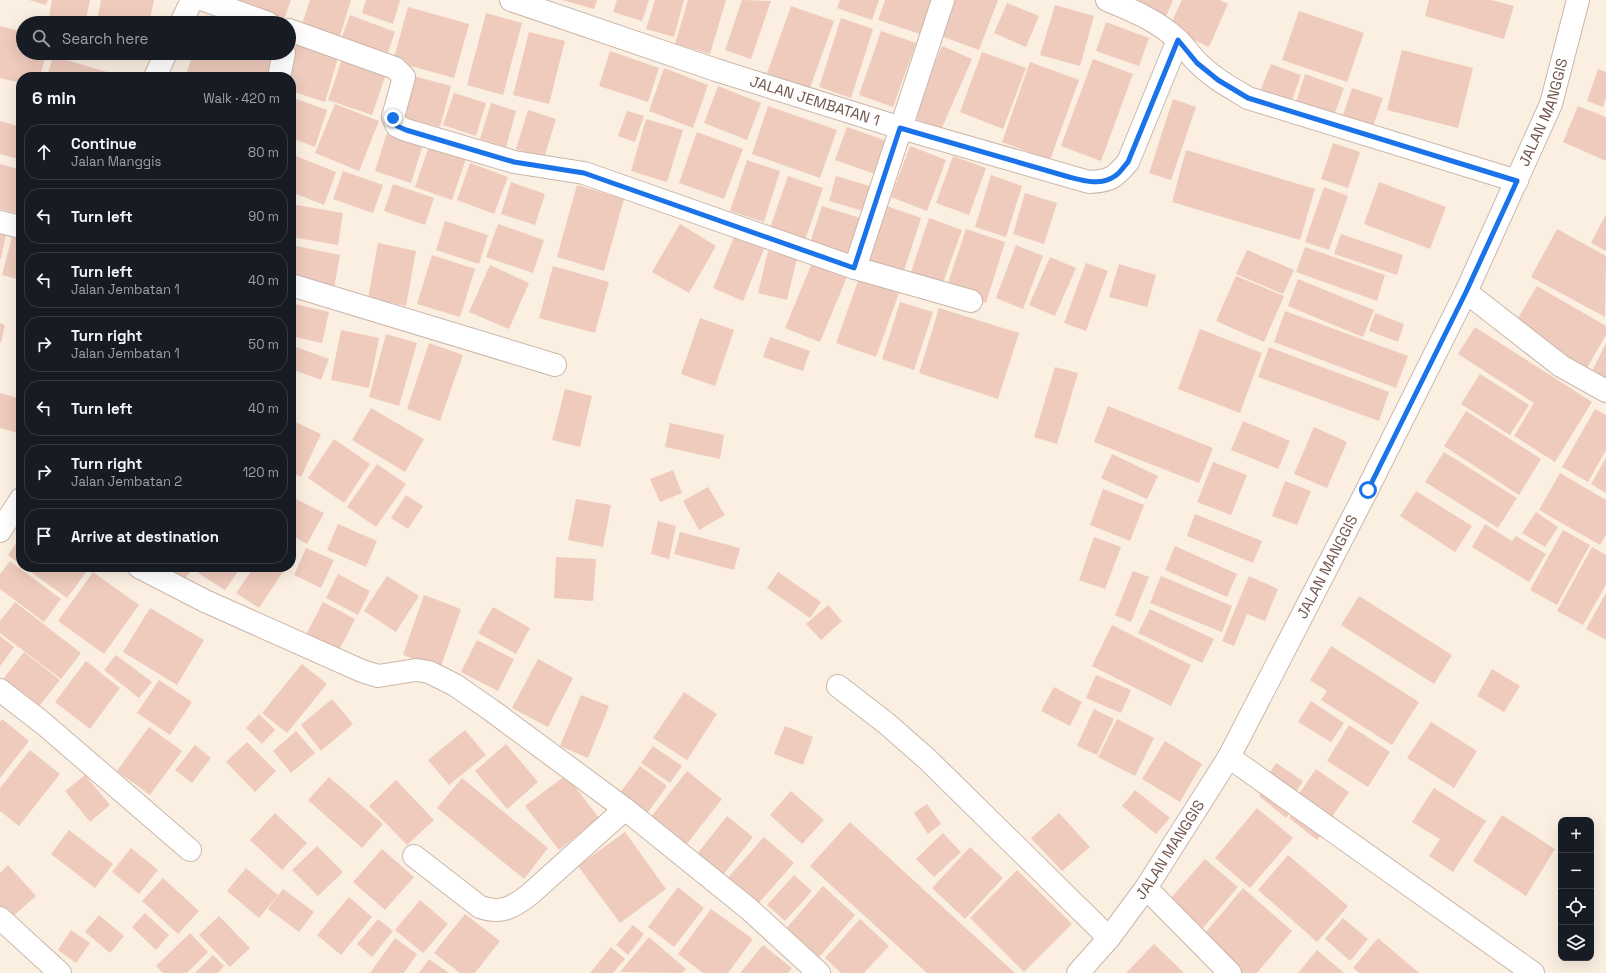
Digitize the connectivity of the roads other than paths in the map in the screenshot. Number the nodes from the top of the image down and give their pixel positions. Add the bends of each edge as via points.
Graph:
1 (192, 0) edge
2 (204, 0) edge
3 (511, 0) edge
4 (943, 0) edge
5 (1107, 0) edge
6 (1578, 0) edge
7 (184, 16) edge
8 (249, 16) edge
9 (296, 33) edge
10 (1178, 40) junction
11 (163, 60) edge
12 (283, 60) edge
13 (157, 72) edge
14 (280, 72) edge
15 (900, 128) junction
16 (1517, 181) junction
17 (0, 222) edge
18 (16, 225) edge
19 (854, 268) junction
20 (296, 287) edge
21 (1466, 292) junction
22 (971, 301) dead end
23 (555, 366) dead end
24 (1606, 391) edge
25 (16, 508) edge
26 (0, 531) edge
27 (149, 572) edge
28 (838, 686) dead end
29 (0, 690) edge
30 (1229, 757) junction
31 (625, 809) junction
32 (190, 850) dead end
33 (414, 856) dead end
34 (1146, 888) junction
35 (0, 918) edge
36 (1109, 938) junction
37 (60, 973) edge
38 (819, 973) edge
39 (1078, 973) edge
40 (1230, 973) edge
41 (1533, 973) edge

1 - 7 street
2 - 8 street
3 - 15 street, JALAN JEMBATAN 1 via 716,70
4 - 15 street
5 - 10 street via 1137,12
6 - 16 street, JALAN MANGGIS via 1551,104
9 - 19 street via 400,71 404,77 393,118 397,126 406,130 514,162 584,173
10 - 15 street, JALAN JEMBATAN 1 via 1128,162 1116,176 1104,181 1089,182 1076,179
10 - 16 street via 1197,63 1218,80 1248,98
11 - 13 street
12 - 14 street
15 - 19 street
16 - 21 street, JALAN MANGGIS
17 - 18 street
19 - 22 street
20 - 23 street
21 - 24 street via 1561,366
21 - 30 street, JALAN MANGGIS via 1368,490
25 - 26 street
27 - 31 street via 205,601 362,671 378,676 416,670 443,678 491,710
28 - 36 street via 927,759
29 - 32 street via 44,724
30 - 34 street, JALAN MANGGIS
30 - 41 street
31 - 33 street via 529,895 518,904 504,910 491,910 480,906
31 - 38 street via 749,909
34 - 36 street, JALAN MANGGIS
34 - 40 street
35 - 37 street
36 - 39 street, JALAN MANGGIS

